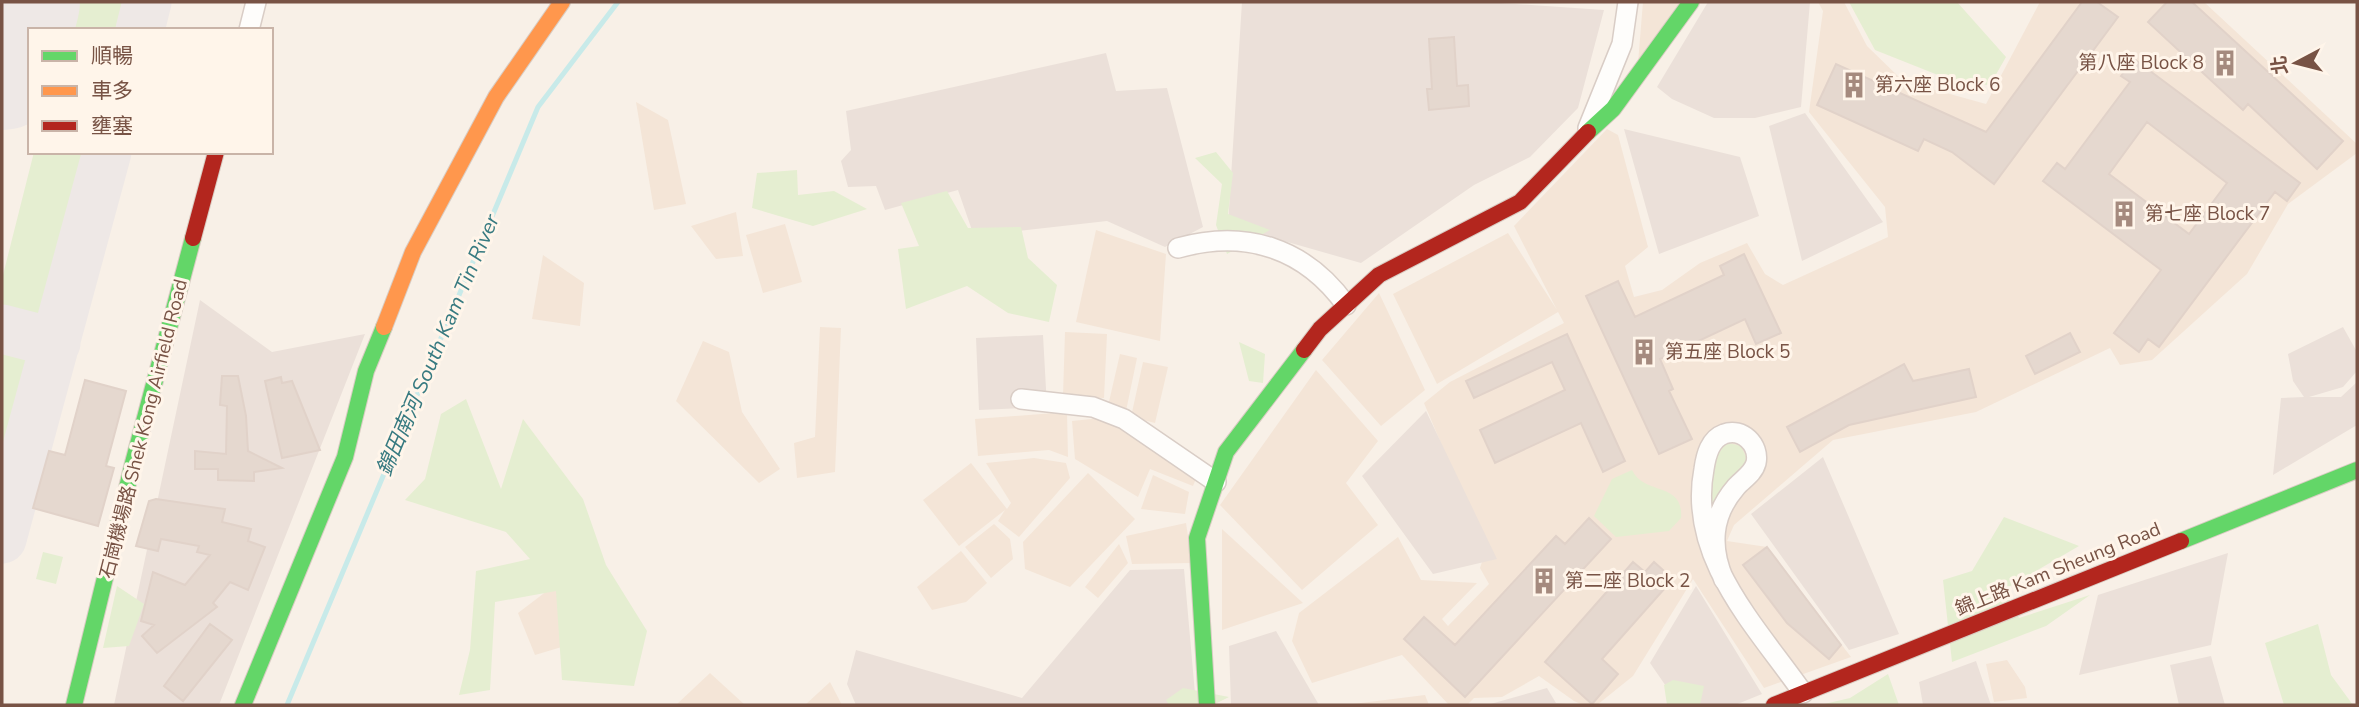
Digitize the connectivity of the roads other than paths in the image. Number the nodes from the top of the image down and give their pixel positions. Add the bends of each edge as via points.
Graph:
1 (256, 2) edge
2 (562, 2) edge
3 (1628, 2) edge
4 (1691, 2) edge
5 (250, 28) edge
6 (1587, 133) junction
7 (215, 154) edge
8 (1178, 248) dead end
9 (1346, 305) junction
10 (1021, 399) dead end
11 (2357, 470) edge
12 (1216, 482) junction
13 (1724, 580) junction
14 (1803, 693) junction
15 (77, 703) edge
16 (243, 705) edge
17 (1207, 705) edge
18 (1774, 705) edge

1 - 5 street
2 - 16 street via 496,97 413,252 366,371 345,457
3 - 6 street via 1622,44
4 - 6 street via 1613,108
6 - 9 street via 1520,202 1379,275
7 - 15 street, 石崗機場路 Shek Kong Airfield Road via 133,463
8 - 9 street via 1226,239 1255,243 1306,262 1328,279
9 - 12 street via 1320,329 1226,452
10 - 12 street via 1094,407 1124,419
11 - 14 street, 錦上路 Kam Sheung Road
12 - 17 street via 1196,538
13 - 13 street via 1704,535 1700,496 1710,446 1726,433 1737,432 1754,446 1757,457 1716,525 1715,558
13 - 14 street
14 - 18 street, 錦上路 Kam Sheung Road

